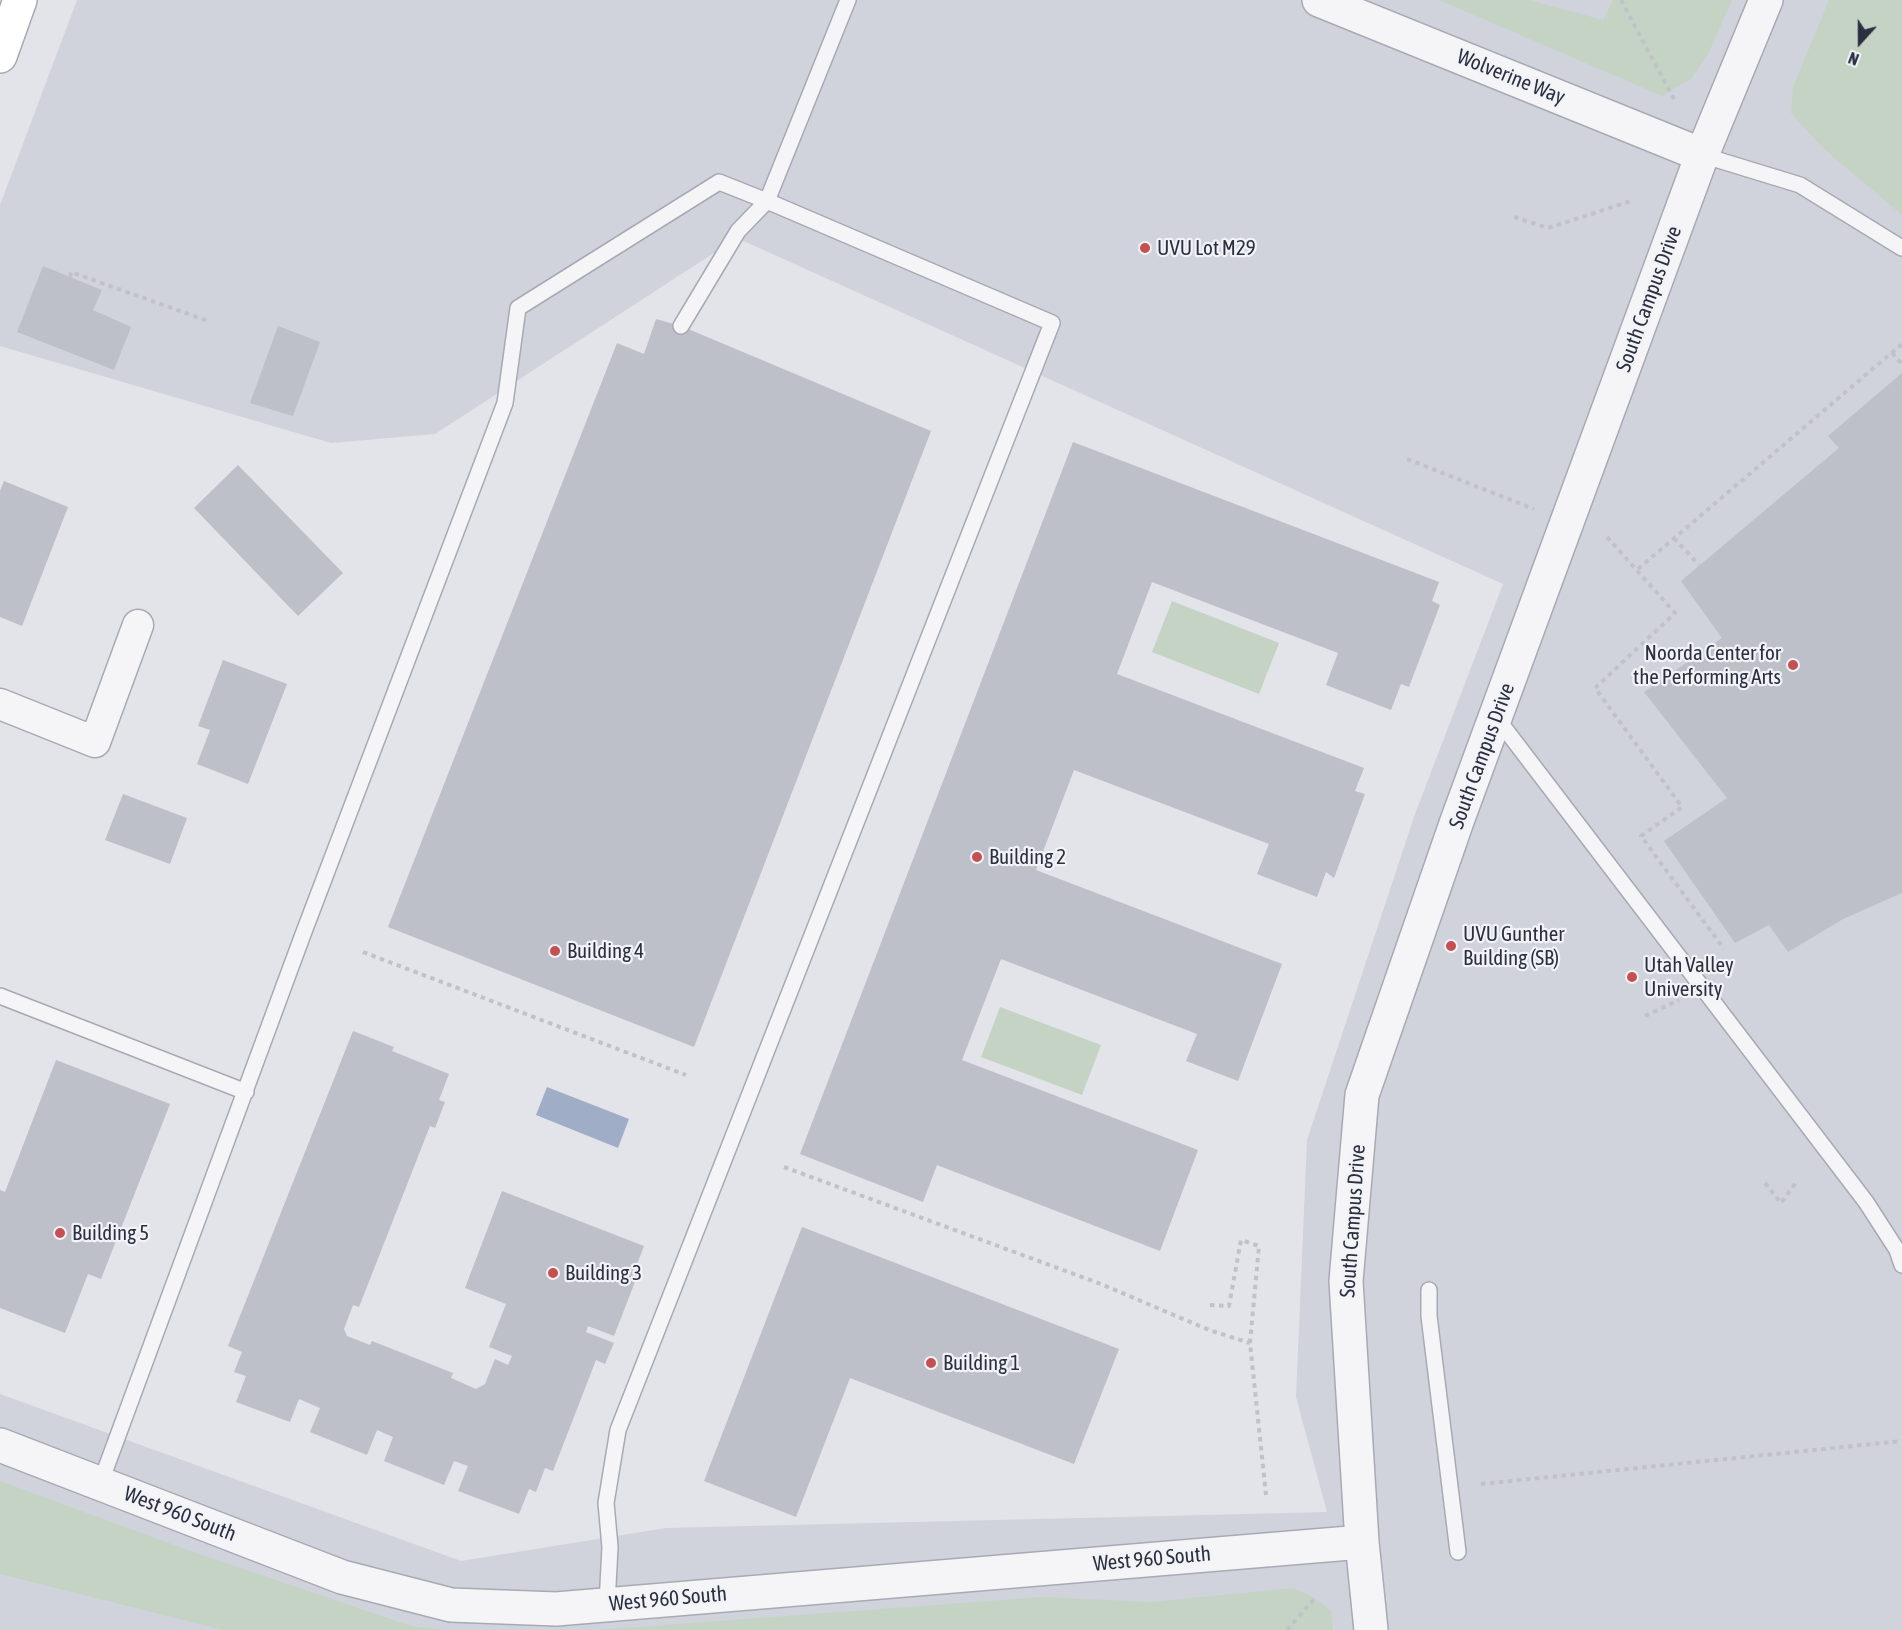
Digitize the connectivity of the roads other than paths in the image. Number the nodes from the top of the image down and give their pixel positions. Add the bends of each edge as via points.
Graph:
1 (20, 0) edge
2 (848, 0) edge
3 (1319, 0) edge
4 (1766, 0) edge
5 (0, 56) edge
6 (1702, 155) junction
7 (767, 201) junction
8 (1902, 248) edge
9 (681, 326) dead end
10 (138, 626) dead end
11 (0, 704) edge
12 (1496, 717) junction
13 (0, 996) edge
14 (246, 1092) junction
15 (1902, 1265) edge
16 (1429, 1290) dead end
17 (0, 1445) edge
18 (100, 1484) junction
19 (1362, 1542) junction
20 (1458, 1551) dead end
21 (607, 1604) junction
22 (1371, 1630) edge

1 - 5 main road
2 - 7 lane
3 - 6 street, Wolverine Way
4 - 6 street, South Campus Drive
6 - 8 lane via 1800,185
6 - 12 street, South Campus Drive
7 - 9 lane via 738,231
7 - 14 lane via 719,182 518,308 505,403
7 - 21 lane via 1052,322 618,1430 606,1503 610,1547
10 - 11 street via 95,742
12 - 15 lane via 1866,1202 1897,1250
12 - 19 street, South Campus Drive via 1362,1095 1346,1281
13 - 14 lane
14 - 18 lane
16 - 20 lane
17 - 18 street, West 960 South
18 - 21 street, West 960 South via 342,1576 451,1605 556,1609
19 - 21 street, West 960 South
19 - 22 street, South Campus Drive

